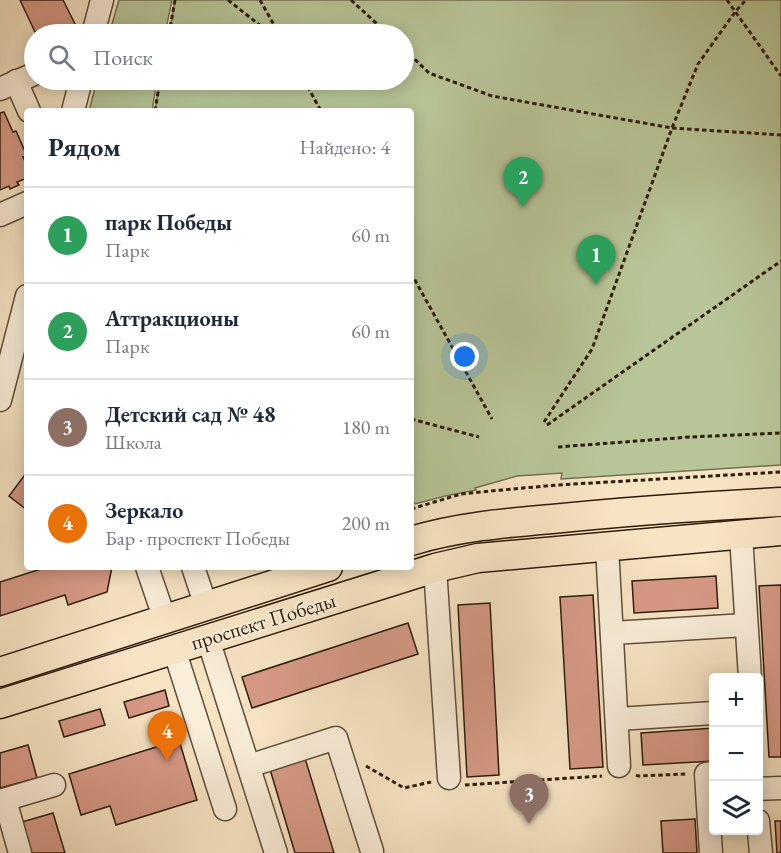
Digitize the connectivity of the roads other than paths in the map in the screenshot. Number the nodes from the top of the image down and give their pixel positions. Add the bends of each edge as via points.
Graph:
1 (102, 0) edge
2 (96, 24) edge
3 (17, 81) edge
4 (78, 90) edge
5 (28, 108) edge
6 (74, 108) edge
7 (24, 204) edge
8 (0, 215) edge
9 (24, 313) edge
10 (5, 369) edge
11 (0, 400) edge
12 (781, 502) edge
13 (781, 531) edge
14 (741, 535) junction
15 (414, 540) edge
16 (607, 547) junction
17 (435, 568) junction
18 (148, 570) edge
19 (195, 570) edge
20 (319, 570) edge
21 (389, 570) edge
22 (371, 587) junction
23 (219, 602) junction
24 (165, 620) junction
25 (746, 625) junction
26 (612, 633) junction
27 (208, 639) junction
28 (174, 649) junction
29 (0, 672) edge
30 (750, 673) edge
31 (0, 704) edge
32 (709, 712) edge
33 (617, 719) junction
34 (249, 766) junction
35 (619, 766) road end
36 (448, 778) road end
37 (710, 781) edge
38 (54, 785) dead end
39 (781, 788) edge
40 (763, 789) edge
41 (2, 800) edge
42 (225, 809) dead end
43 (759, 835) edge
44 (372, 851) dead end
45 (20, 853) edge
46 (276, 853) edge
47 (711, 853) edge
48 (760, 853) edge

1 - 2 street
3 - 5 street
4 - 6 street
7 - 8 street
9 - 10 street
10 - 11 street
12 - 15 main road via 483,525
13 - 14 main road, проспект Победы
14 - 16 main road, проспект Победы
14 - 25 street
16 - 17 main road, проспект Победы via 478,558
16 - 26 street
17 - 22 main road, проспект Победы
17 - 36 street
18 - 24 street
19 - 23 street
20 - 23 main road, проспект Победы
21 - 22 main road
22 - 27 main road, проспект Победы
23 - 24 main road, проспект Победы
23 - 27 main road via 208,627
24 - 29 main road, проспект Победы
25 - 26 street
25 - 30 street
26 - 33 street
27 - 28 main road, проспект Победы
27 - 34 street
28 - 31 main road, проспект Победы
28 - 42 street
32 - 33 street
33 - 35 street
34 - 44 street via 336,738
34 - 46 street
37 - 47 street
38 - 41 street
39 - 40 street
41 - 45 street
43 - 48 street

